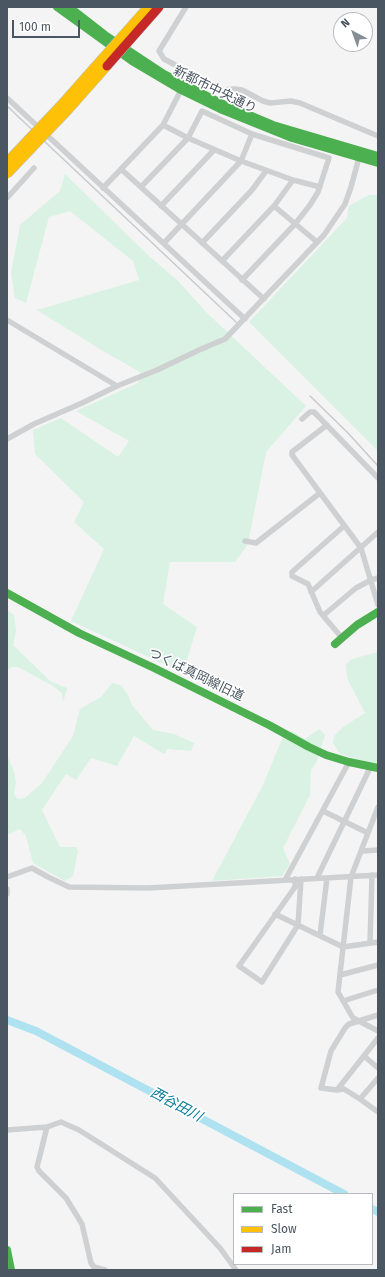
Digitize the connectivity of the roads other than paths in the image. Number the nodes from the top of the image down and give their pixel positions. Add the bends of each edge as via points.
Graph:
1 (57, 7) edge
2 (69, 7) edge
3 (148, 7) edge
4 (159, 7) edge
5 (186, 7) edge
6 (181, 90) junction
7 (7, 98) edge
8 (163, 125) junction
9 (252, 134) junction
10 (378, 136) edge
11 (188, 138) junction
12 (214, 150) junction
13 (360, 154) junction
14 (378, 156) edge
15 (241, 161) junction
16 (7, 162) edge
17 (378, 163) edge
18 (34, 168) dead end
19 (122, 169) junction
20 (266, 171) junction
21 (7, 174) edge
22 (292, 180) junction
23 (141, 187) junction
24 (320, 187) junction
25 (103, 188) junction
26 (7, 198) edge
27 (161, 206) junction
28 (274, 206) junction
29 (182, 224) junction
30 (295, 224) junction
31 (317, 242) junction
32 (164, 243) junction
33 (202, 243) junction
34 (222, 261) junction
35 (242, 280) junction
36 (264, 300) junction
37 (245, 319) junction
38 (7, 320) edge
39 (117, 386) junction
40 (302, 419) dead end
41 (327, 425) junction
42 (7, 439) edge
43 (378, 478) edge
44 (320, 493) junction
45 (344, 526) junction
46 (378, 532) edge
47 (245, 540) dead end
48 (361, 548) junction
49 (378, 578) edge
50 (371, 580) junction
51 (311, 592) junction
52 (7, 593) edge
53 (378, 605) edge
54 (378, 612) edge
55 (325, 614) dead end
56 (339, 641) joint
57 (349, 762) junction
58 (374, 767) edge
59 (378, 807) edge
60 (323, 811) junction
61 (345, 821) junction
62 (368, 833) junction
63 (378, 850) edge
64 (362, 851) junction
65 (375, 875) edge
66 (7, 877) edge
67 (351, 877) junction
68 (318, 878) junction
69 (327, 878) junction
70 (298, 879) junction
71 (285, 880) junction
72 (7, 888) edge
73 (7, 894) edge
74 (275, 914) junction
75 (298, 925) junction
76 (320, 935) junction
77 (378, 942) edge
78 (370, 943) junction
79 (343, 947) junction
80 (378, 965) edge
81 (340, 974) junction
82 (378, 990) edge
83 (343, 1001) junction
84 (378, 1014) edge
85 (358, 1020) junction
86 (378, 1031) edge
87 (378, 1038) edge
88 (364, 1056) junction
89 (378, 1068) edge
90 (378, 1078) edge
91 (337, 1090) junction
92 (360, 1099) junction
93 (378, 1112) edge
94 (47, 1127) junction
95 (7, 1130) edge
96 (7, 1250) edge
97 (11, 1270) edge
98 (105, 1270) edge
99 (236, 1270) edge

1 - 6 main road, 新都市中央通り via 132,61
2 - 13 main road, 新都市中央通り via 134,55 198,92 274,125
3 - 16 main road, bridge
4 - 21 main road, bridge via 68,110
5 - 10 street via 159,51 164,59 222,90 242,90 263,102 300,103
6 - 8 street
6 - 13 main road, 新都市中央通り via 270,130
7 - 25 street
8 - 11 street
8 - 19 street
9 - 11 street via 202,111
9 - 15 street
9 - 24 street via 329,158
11 - 12 street
11 - 23 street
12 - 15 street
12 - 27 street
13 - 14 main road, 新都市中央通り
13 - 17 main road, 新都市中央通り
13 - 31 street via 345,204
15 - 20 street
15 - 29 street
18 - 26 street
19 - 23 street
19 - 25 street
20 - 22 street
20 - 33 street via 252,190
22 - 24 street
22 - 28 street
23 - 27 street
24 - 30 street
25 - 32 street
27 - 29 street
28 - 30 street
28 - 34 street
29 - 32 street
29 - 33 street
30 - 31 street
30 - 35 street
31 - 36 street
32 - 37 street
33 - 34 street
34 - 35 street
35 - 36 street
36 - 37 street
37 - 39 street via 225,340
38 - 39 street
39 - 42 street
40 - 41 street via 310,412 314,412
41 - 43 street
41 - 44 street via 292,452
44 - 45 street
44 - 47 street via 256,542
45 - 48 street
45 - 51 street via 292,572 292,576 308,584
46 - 48 street
48 - 50 street
48 - 51 street
49 - 50 street
50 - 53 street
50 - 55 street via 353,590
51 - 56 street via 320,612
52 - 57 main road, つくば真岡線旧道 via 79,633 309,747
54 - 56 main road via 357,625
57 - 58 main road, つくば真岡線旧道
57 - 60 street
58 - 61 street
59 - 62 street
60 - 61 street
60 - 71 street
61 - 62 street
61 - 68 street
62 - 64 street
63 - 64 street
64 - 67 street
65 - 67 street
65 - 78 street
66 - 71 street via 32,868 64,886 86,888 148,888
67 - 69 street
67 - 79 street
68 - 69 street
68 - 70 street
69 - 76 street
70 - 71 street
70 - 74 street
70 - 75 street
72 - 73 street
74 - 75 street
74 - 75 street via 239,966 262,982
75 - 76 street
76 - 79 street
77 - 78 street
78 - 79 street
79 - 81 street
80 - 81 street
81 - 83 street via 338,992
82 - 83 street
83 - 85 street via 353,1018
84 - 85 street
85 - 86 street
85 - 91 street via 345,1028 328,1061 321,1088
87 - 88 street
88 - 89 street
88 - 91 street
90 - 92 street
91 - 92 street via 344,1089
92 - 93 street
94 - 95 street
94 - 98 street via 37,1167 66,1198 82,1224 91,1264
94 - 99 street via 61,1122 79,1130 155,1178 220,1248
96 - 97 main road

